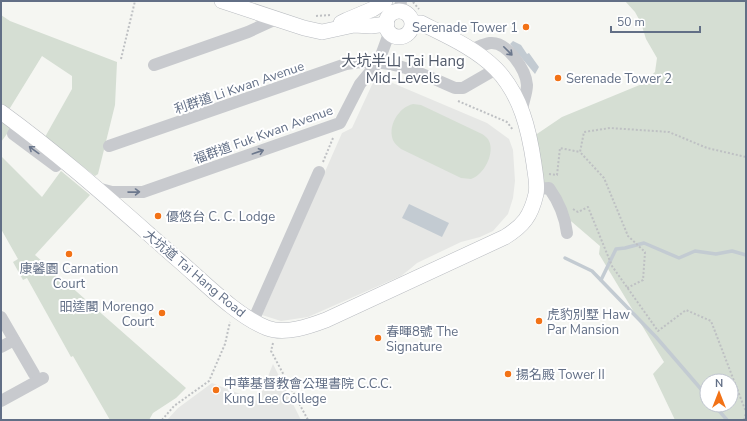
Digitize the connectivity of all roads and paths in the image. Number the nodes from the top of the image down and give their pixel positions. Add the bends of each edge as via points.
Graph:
1 (135, 1) edge
2 (222, 1) edge
3 (385, 1) edge
4 (412, 1) edge
5 (400, 6) edge
6 (418, 17) junction
7 (276, 19) junction
8 (332, 29) junction
9 (388, 29) junction
10 (472, 49) junction
11 (121, 59) dead end
12 (379, 61) junction
13 (154, 65) dead end
14 (496, 69) junction
15 (522, 110) junction
16 (1, 112) edge
17 (334, 138) dead end
18 (109, 146) dead end
19 (580, 152) junction
20 (746, 157) edge
21 (319, 172) joint
22 (557, 175) junction
23 (558, 182) dead end
24 (96, 188) junction
25 (540, 188) junction
26 (572, 207) dead end
27 (567, 233) dead end
28 (627, 288) junction
29 (1, 317) edge
30 (230, 319) dead end
31 (253, 321) junction
32 (275, 338) dead end
33 (14, 340) junction
34 (1, 347) edge
35 (1, 401) edge
36 (746, 413) edge
37 (162, 420) edge
38 (308, 420) edge
39 (744, 420) edge

1 - 11 path
2 - 7 main road
3 - 8 main road
4 - 6 path
5 - 6 main road via 410,17
5 - 9 main road via 389,16
6 - 9 main road via 412,29 402,37 396,36
6 - 10 main road, 大坑道 Tai Hang Road via 421,23
7 - 8 main road via 322,32
7 - 13 street via 248,32
8 - 9 main road via 354,25
9 - 12 street, 福群道 Fuk Kwan Avenue
10 - 14 main road, 大坑道 Tai Hang Road
10 -> 15 street via 491,43 503,46 511,53 521,69 527,86
12 - 14 street, 利群道 Li Kwan Avenue via 403,66 455,88 463,88
12 - 18 street, 利群道 Li Kwan Avenue via 346,64
24 -> 12 street, 福群道 Fuk Kwan Avenue via 112,192 143,192 340,123 360,84
14 - 15 main road, 大坑道 Tai Hang Road via 508,83
15 - 25 main road, 大坑道 Tai Hang Road via 530,134
16 - 24 main road, 大坑道 Tai Hang Road via 62,158
17 - 21 path
19 - 20 path via 584,132 610,128 669,132 707,148
19 - 22 path via 560,148
19 - 28 path via 604,178 628,236 645,252 642,280
21 - 31 street
22 - 23 path
22 - 25 path via 544,174
24 - 31 main road, 大坑道 Tai Hang Road via 223,299
25 - 27 street via 549,188 559,202
25 - 31 main road, 大坑道 Tai Hang Road via 524,222 505,237 326,320 307,328 288,330 269,329
26 - 28 path via 578,212 588,207 612,266
28 - 36 path via 658,332 686,310 711,321
29 - 33 street
30 - 37 path via 225,344 209,382 174,406
32 - 38 path via 271,351
33 - 34 street
33 - 35 street via 38,376
36 - 39 path

